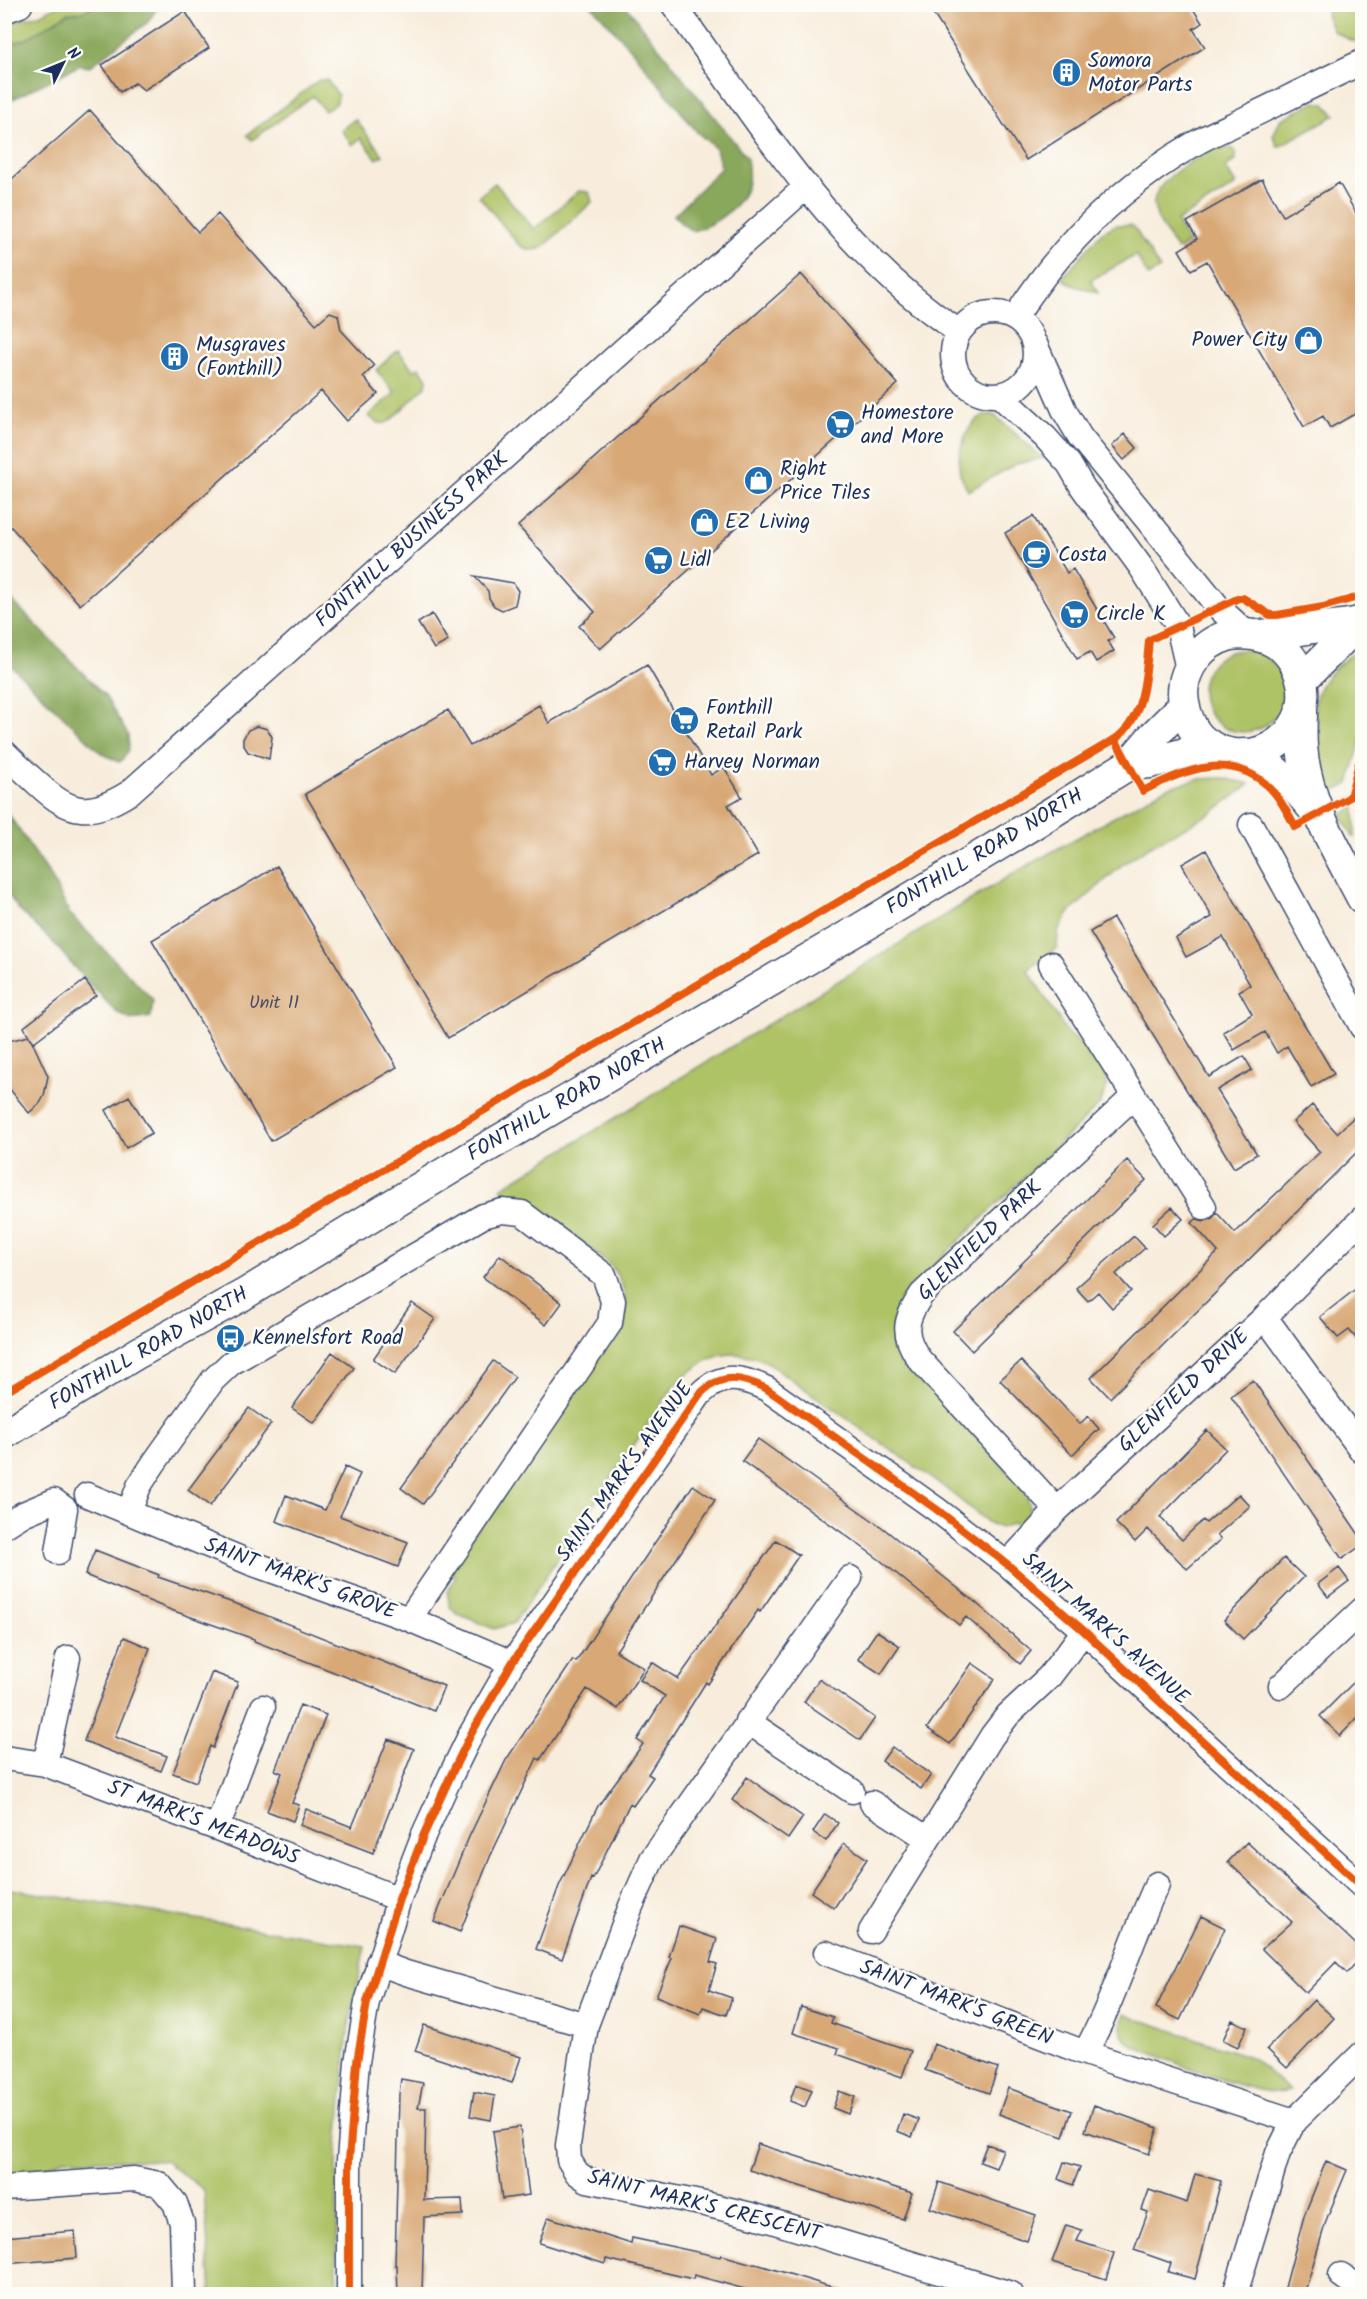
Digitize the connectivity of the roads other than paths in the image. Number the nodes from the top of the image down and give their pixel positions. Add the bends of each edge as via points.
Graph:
1 (673, 4) edge
2 (20, 5) edge
3 (4, 10) edge
4 (1362, 62) edge
5 (807, 186) junction
6 (1014, 318) junction
7 (959, 332) junction
8 (1035, 344) junction
9 (1000, 396) junction
10 (1361, 621) edge
11 (1250, 634) junction
12 (1188, 669) junction
13 (1302, 680) junction
14 (1184, 705) junction
15 (1302, 709) junction
16 (1210, 746) junction
17 (4, 752) edge
18 (1243, 754) junction
19 (1128, 765) junction
20 (1318, 815) junction
21 (1251, 825) dead end
22 (1362, 886) edge
23 (1051, 964) dead end
24 (1362, 1027) edge
25 (1134, 1096) junction
26 (1204, 1207) dead end
27 (1362, 1219) edge
28 (1265, 1317) junction
29 (4, 1434) edge
30 (1362, 1451) edge
31 (87, 1495) dead end
32 (1057, 1510) junction
33 (129, 1512) junction
34 (4, 1526) edge
35 (58, 1552) dead end
36 (1007, 1564) junction
37 (850, 1578) dead end
38 (1362, 1610) edge
39 (409, 1619) junction
40 (1084, 1630) junction
41 (68, 1658) dead end
42 (512, 1663) junction
43 (1281, 1686) dead end
44 (263, 1707) dead end
45 (747, 1721) junction
46 (4, 1758) edge
47 (45, 1764) junction
48 (852, 1791) dead end
49 (872, 1803) dead end
50 (218, 1828) junction
51 (928, 1839) junction
52 (1157, 1884) dead end
53 (1362, 1886) edge
54 (399, 1899) junction
55 (871, 1931) dead end
56 (826, 1953) dead end
57 (378, 1963) junction
58 (586, 2025) junction
59 (1085, 2053) junction
60 (1362, 2054) edge
61 (1294, 2121) junction
62 (4, 2188) edge
63 (1341, 2275) dead end
64 (1362, 2290) edge
65 (184, 2295) edge
66 (349, 2295) edge
67 (1011, 2295) edge
68 (1235, 2295) edge

1 - 5 street
2 - 3 street
4 - 6 street via 1195,143 1163,163 1076,236
5 - 7 street via 877,265
5 - 17 street, FONTHILL BUSINESS PARK via 129,793 92,810 65,806
6 - 7 street via 1003,313 978,316
6 - 8 street via 1031,333
7 - 9 street via 953,351 958,375 980,393
8 - 9 street via 1036,358 1025,383
8 - 11 street via 1080,437 1219,608
9 - 12 street via 1069,464 1141,567 1178,626
10 - 11 main road
10 - 13 main road
11 - 12 main road via 1227,636 1209,644
11 - 13 main road via 1287,652
12 - 14 main road
13 - 15 main road
14 - 16 main road via 1199,737
14 - 19 main road, FONTHILL ROAD NORTH
15 - 18 main road via 1292,730 1279,743
15 - 20 main road via 1306,773
16 - 18 main road
16 - 19 main road, FONTHILL ROAD NORTH via 1150,763
18 - 20 main road via 1272,768
19 - 29 main road, FONTHILL ROAD NORTH via 855,931
20 - 22 main road
21 - 24 street
23 - 25 street
25 - 26 street
25 - 32 street, GLENFIELD PARK via 922,1294 906,1326 918,1359
27 - 28 street, GLENFIELD DRIVE
28 - 30 street
28 - 32 street, GLENFIELD DRIVE
31 - 33 street, SAINT MARK'S GROVE
32 - 36 street, GLENFIELD DRIVE
33 - 39 street, SAINT MARK'S GROVE via 251,1563
33 - 39 street via 154,1463 213,1380 231,1363 483,1216 502,1210 522,1213 604,1275 613,1301 610,1323
34 - 35 street via 54,1502 65,1509
36 - 40 street, SAINT MARK'S AVENUE
36 - 42 street, SAINT MARK'S AVENUE via 767,1389 746,1379 729,1378 706,1387 700,1394
37 - 45 street, SAINT MARK'S CRESCENT
38 - 43 street
39 - 42 street, SAINT MARK'S GROVE
40 - 51 street via 1049,1677 1000,1725
40 - 53 street, SAINT MARK'S AVENUE
41 - 47 street
42 - 54 street, SAINT MARK'S AVENUE via 451,1775
44 - 50 street
45 - 48 street
45 - 58 street, SAINT MARK'S CRESCENT via 652,1859
46 - 47 street, ST MARK'S MEADOWS
47 - 50 street, ST MARK'S MEADOWS
49 - 51 street
50 - 54 street, ST MARK'S MEADOWS
51 - 55 street
52 - 59 street
54 - 57 street, SAINT MARK'S AVENUE
56 - 59 street, SAINT MARK'S GREEN
57 - 58 street
57 - 66 street, SAINT MARK'S AVENUE via 357,2062 349,2160
58 - 67 street, SAINT MARK'S CRESCENT via 568,2145 569,2160 587,2180 755,2216
59 - 61 street, SAINT MARK'S GREEN
60 - 61 street
61 - 68 street via 1278,2152
62 - 65 street via 134,2179 159,2184 175,2203 182,2223
63 - 64 street

